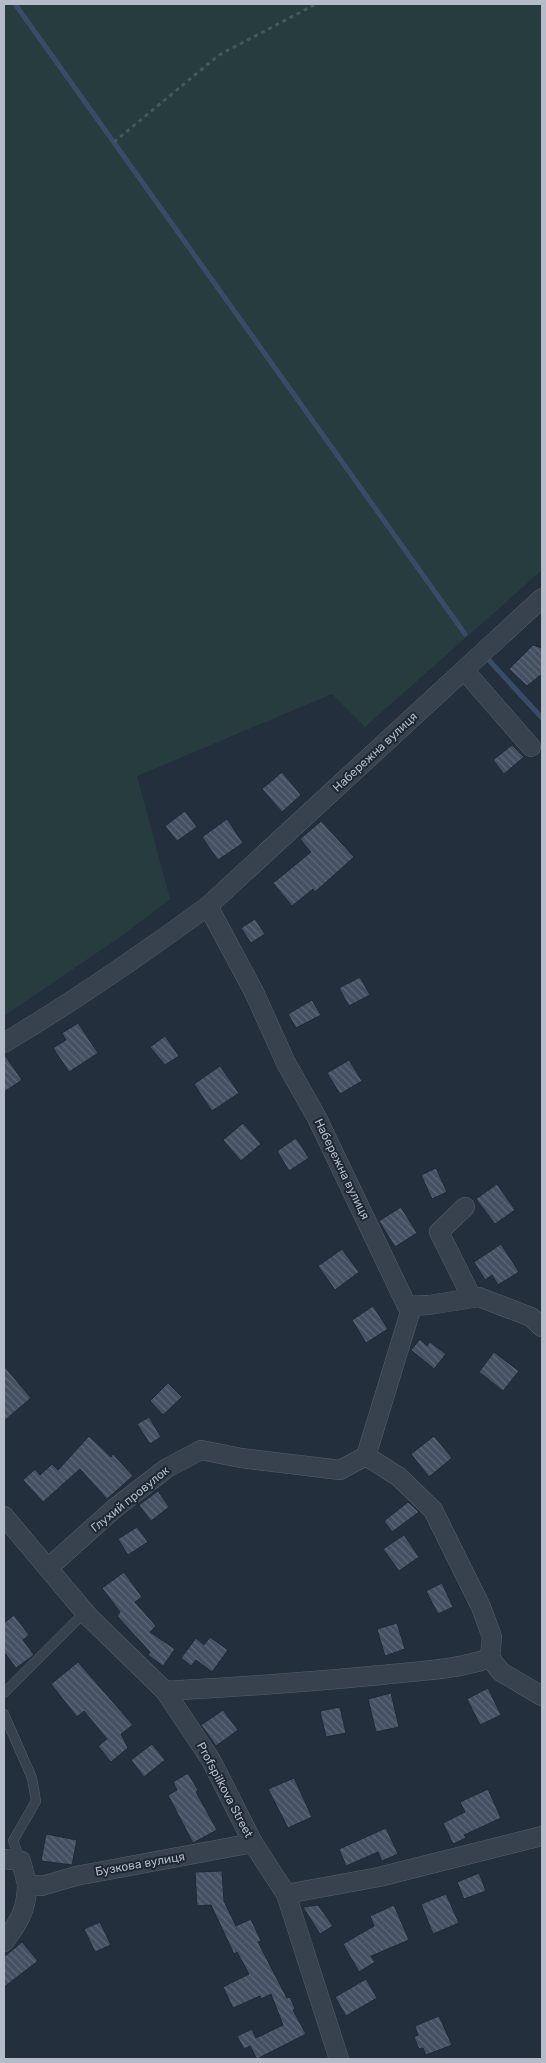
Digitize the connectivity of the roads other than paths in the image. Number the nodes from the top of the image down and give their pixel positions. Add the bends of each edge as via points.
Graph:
1 (542, 598) edge
2 (464, 670) junction
3 (531, 747) dead end
4 (208, 906) junction
5 (4, 1043) edge
6 (465, 1207) dead end
7 (472, 1298) junction
8 (412, 1306) junction
9 (542, 1327) edge
10 (366, 1456) junction
11 (4, 1516) edge
12 (48, 1568) junction
13 (85, 1612) junction
14 (490, 1658) junction
15 (164, 1691) junction
16 (4, 1693) edge
17 (542, 1696) edge
18 (4, 1714) edge
19 (542, 1836) edge
20 (253, 1843) junction
21 (12, 1860) edge
22 (27, 1884) junction
23 (286, 1894) junction
24 (4, 1942) edge
25 (339, 2059) edge

1 - 2 street, Набережна вулиця
2 - 3 street
2 - 4 street, Набережна вулиця
4 - 5 street, Набережна вулиця via 56,1012
4 - 8 street, Набережна вулиця via 317,1118 407,1306
6 - 7 street via 440,1232
7 - 8 street
7 - 9 street via 480,1297 531,1316
8 - 10 street
10 - 12 street, Глухий провулок via 340,1470 201,1450 167,1468 115,1508
10 - 14 street via 399,1477 433,1510 481,1607 492,1637
11 - 12 street, Profspilkova Street
12 - 13 street, Profspilkova Street
13 - 15 street, Profspilkova Street
13 - 16 lane
14 - 15 street via 476,1663 401,1673
14 - 17 street via 501,1672
15 - 20 street, Profspilkova Street via 211,1760
18 - 21 lane via 32,1778 36,1801 13,1841
19 - 23 street via 379,1877
20 - 22 street, Бузкова вулиця via 76,1876 42,1886
20 - 23 street, Profspilkova Street
21 - 22 street
22 - 24 street via 27,1902 19,1922
23 - 25 street, Profspilkova Street

